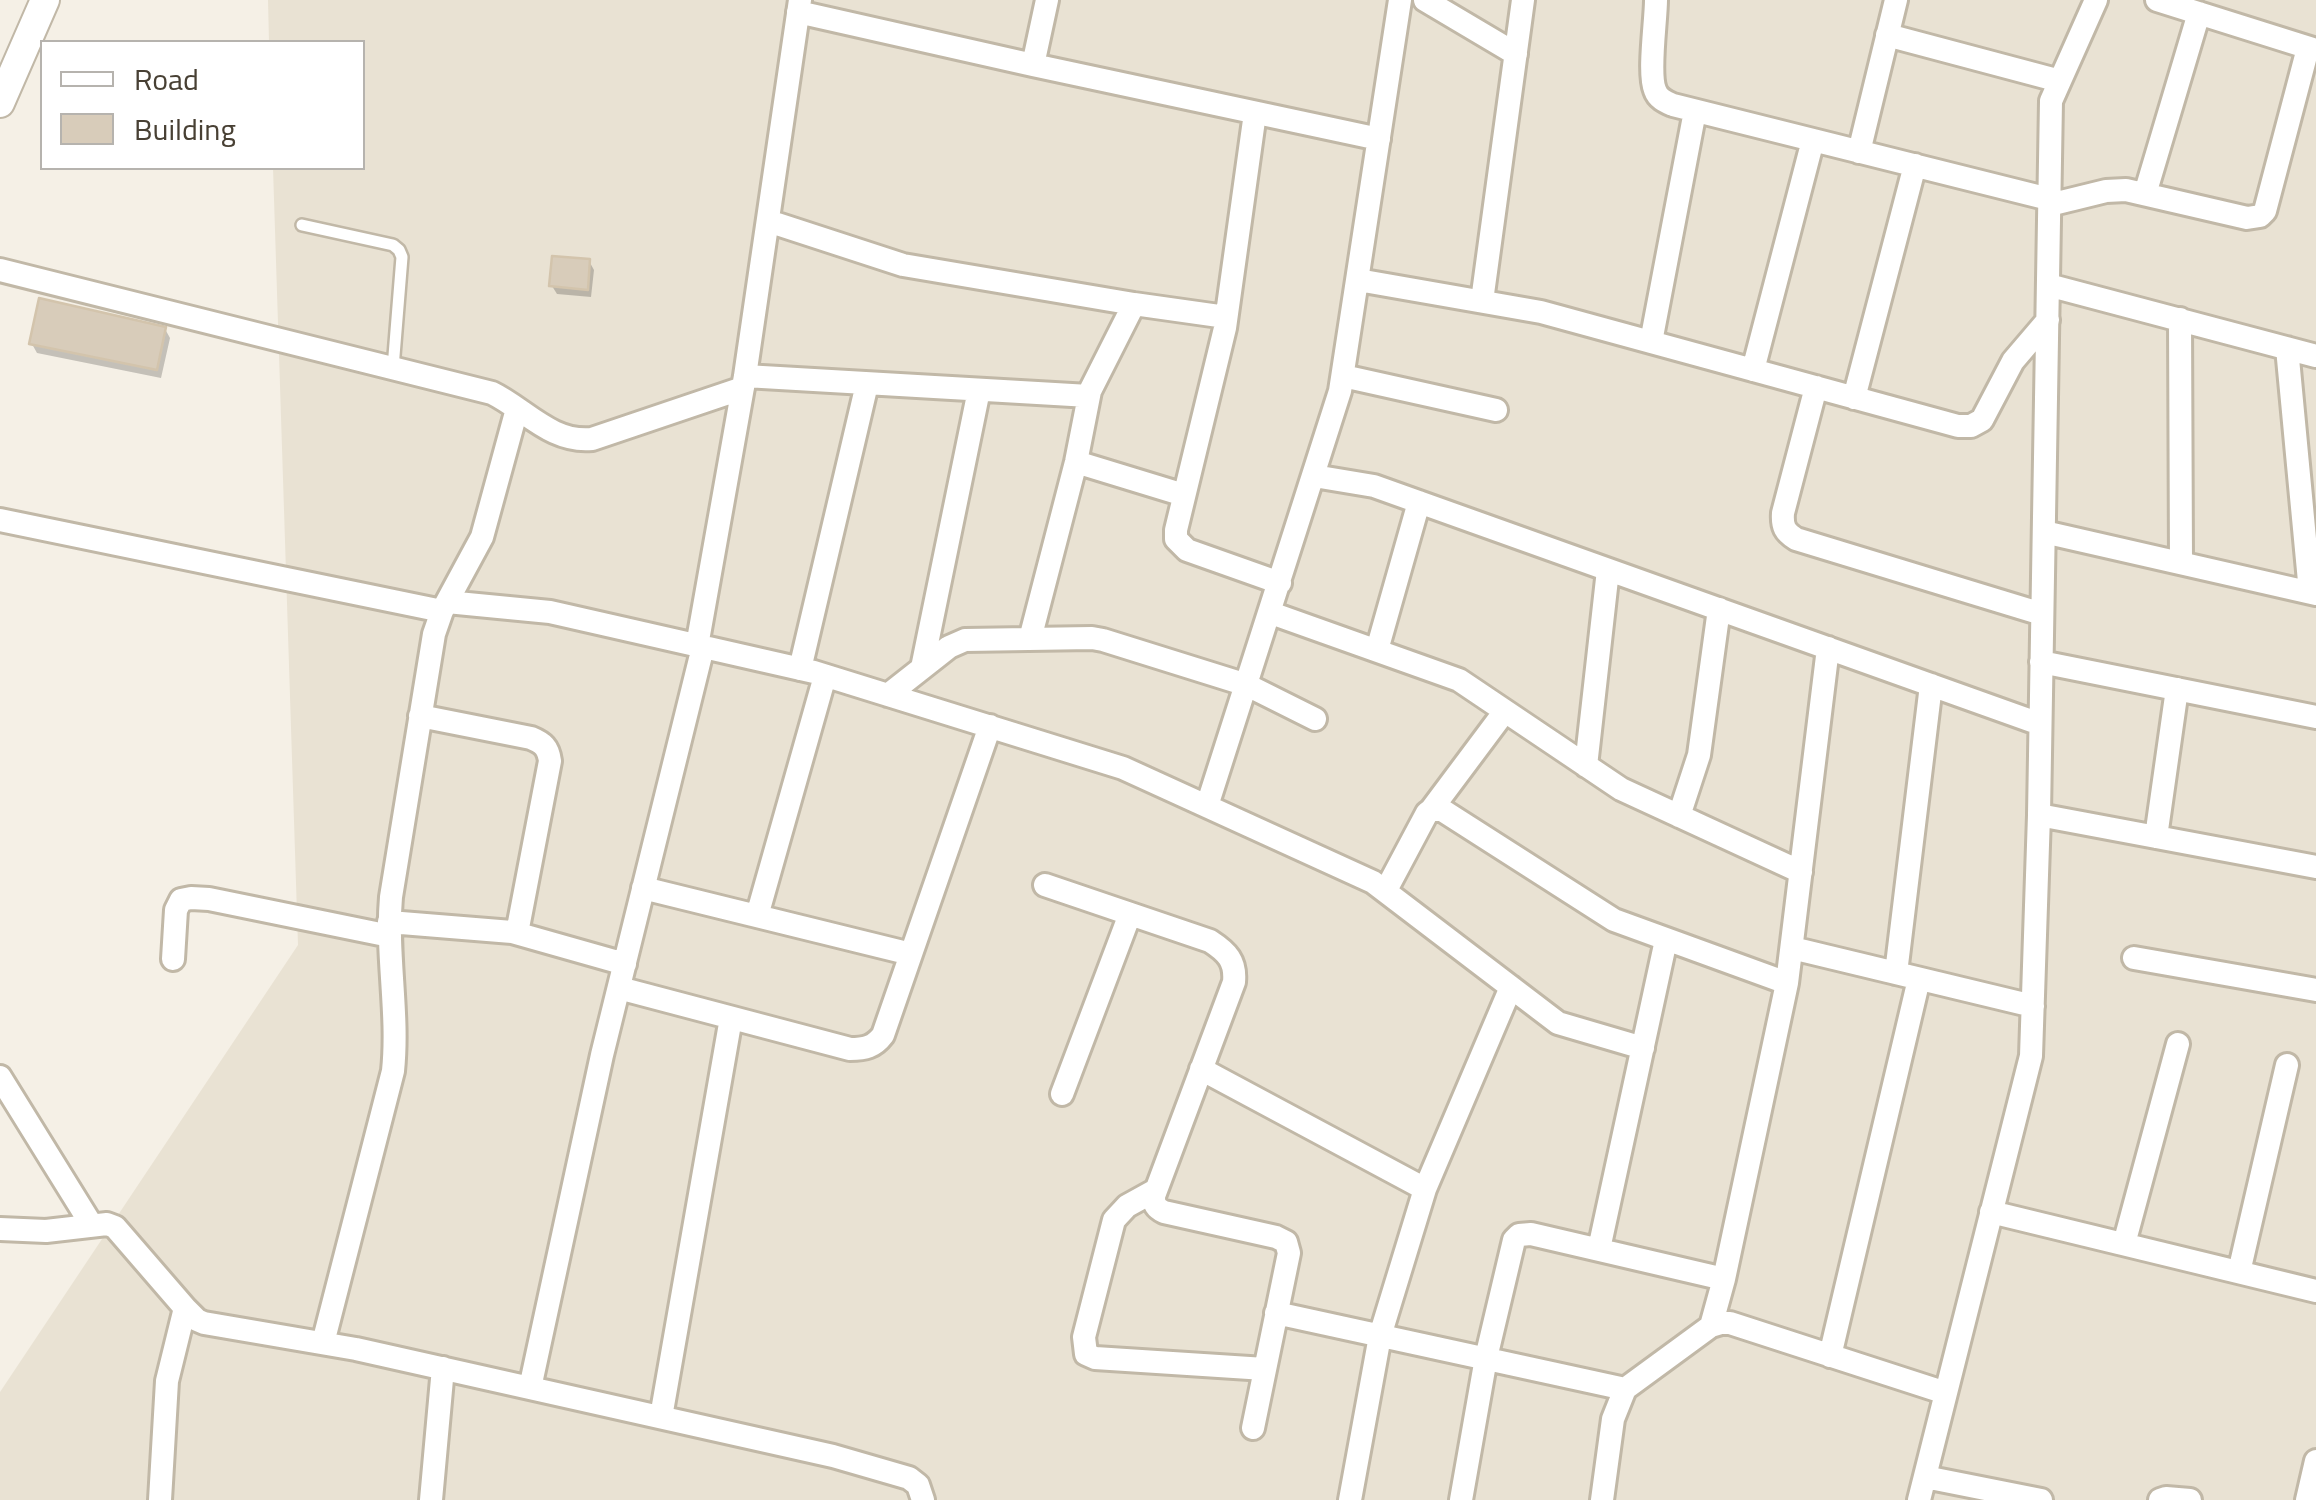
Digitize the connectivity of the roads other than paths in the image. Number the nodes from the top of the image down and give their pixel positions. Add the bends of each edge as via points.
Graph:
1 (45, 0) edge
2 (1047, 0) edge
3 (1400, 0) edge
4 (1425, 0) edge
5 (1523, 0) edge
6 (1656, 0) edge
7 (1896, 0) edge
8 (2096, 0) edge
9 (2157, 0) edge
10 (799, 6) edge
11 (2200, 13) junction
12 (1888, 35) junction
13 (35, 46) edge
14 (2312, 49) edge
15 (1516, 54) junction
16 (1034, 65) junction
17 (2060, 82) junction
18 (0, 103) edge
19 (1696, 111) junction
20 (1255, 112) junction
21 (1378, 139) junction
22 (1813, 140) junction
23 (1859, 152) junction
24 (1915, 166) junction
25 (2145, 194) junction
26 (2050, 202) junction
27 (768, 221) junction
28 (302, 226) dead end
29 (0, 270) edge
30 (1358, 280) junction
31 (2048, 286) junction
32 (1482, 301) junction
33 (1134, 304) junction
34 (1226, 317) junction
35 (2180, 319) junction
36 (2048, 320) junction
37 (1651, 342) junction
38 (2287, 348) junction
39 (2316, 356) edge
40 (393, 368) junction
41 (1753, 370) junction
42 (1343, 376) junction
43 (744, 382) junction
44 (867, 384) junction
45 (1816, 388) junction
46 (979, 390) junction
47 (1089, 396) junction
48 (1854, 398) junction
49 (517, 410) junction
50 (1496, 410) dead end
51 (1076, 462) junction
52 (1314, 476) junction
53 (1184, 495) junction
54 (1419, 502) junction
55 (0, 520) edge
56 (2044, 532) junction
57 (2181, 562) junction
58 (1608, 570) junction
59 (1280, 583) junction
60 (2313, 593) edge
61 (444, 607) junction
62 (1719, 609) junction
63 (1271, 613) junction
64 (2042, 614) junction
65 (1030, 639) junction
66 (700, 647) junction
67 (1828, 648) junction
68 (1377, 650) junction
69 (2042, 662) junction
70 (922, 668) junction
71 (800, 669) junction
72 (824, 676) junction
73 (1247, 684) junction
74 (1931, 685) junction
75 (2177, 689) junction
76 (888, 695) junction
77 (1505, 711) junction
78 (420, 716) junction
79 (2316, 716) edge
80 (1315, 719) dead end
81 (2040, 724) junction
82 (990, 726) junction
83 (1586, 766) junction
84 (1207, 806) junction
85 (1431, 810) junction
86 (2038, 815) junction
87 (1679, 816) junction
88 (2156, 837) junction
89 (2316, 867) edge
90 (1801, 872) junction
91 (1044, 885) dead end
92 (644, 888) junction
93 (1386, 890) junction
94 (1130, 914) junction
95 (757, 916) junction
96 (390, 929) junction
97 (517, 933) junction
98 (1666, 940) junction
99 (1792, 948) junction
100 (911, 954) junction
101 (2134, 958) dead end
102 (172, 959) dead end
103 (625, 964) junction
104 (1896, 973) junction
105 (1919, 979) junction
106 (1788, 983) junction
107 (1511, 987) junction
108 (618, 988) junction
109 (2316, 990) edge
110 (2032, 1006) junction
111 (731, 1018) junction
112 (2178, 1044) dead end
113 (1642, 1048) junction
114 (2287, 1065) dead end
115 (1201, 1069) junction
116 (0, 1077) edge
117 (1062, 1094) dead end
118 (0, 1122) edge
119 (29, 1124) junction
120 (1425, 1189) junction
121 (1156, 1190) junction
122 (1992, 1212) junction
123 (91, 1224) junction
124 (0, 1229) edge
125 (2124, 1244) junction
126 (1598, 1250) junction
127 (2239, 1272) junction
128 (1724, 1278) junction
129 (2316, 1291) edge
130 (185, 1308) junction
131 (1276, 1313) junction
132 (1711, 1326) junction
133 (1380, 1336) junction
134 (324, 1343) junction
135 (1830, 1356) junction
136 (1486, 1358) junction
137 (444, 1368) junction
138 (1264, 1370) junction
139 (530, 1388) junction
140 (1625, 1389) junction
141 (1946, 1394) junction
142 (661, 1417) junction
143 (1253, 1428) dead end
144 (2316, 1461) edge
145 (1925, 1477) junction
146 (160, 1500) edge
147 (431, 1500) edge
148 (923, 1500) edge
149 (1350, 1500) edge
150 (1461, 1500) edge
151 (1602, 1500) edge
152 (1919, 1500) edge
153 (2041, 1500) edge
154 (2160, 1500) edge
155 (2190, 1500) edge
156 (2308, 1500) edge

1 - 13 street
2 - 16 street
3 - 21 street
4 - 15 street
5 - 15 street
6 - 19 street via 1655,93
7 - 12 street
8 - 17 street
9 - 11 street
10 - 16 street
10 - 27 street
11 - 14 street
11 - 25 street
12 - 17 street
12 - 23 street
13 - 18 street
14 - 25 street via 2260,216
15 - 32 street
16 - 20 street
17 - 26 street via 2051,102
19 - 22 street
19 - 37 street
20 - 21 street
20 - 34 street
21 - 30 street
22 - 23 street
22 - 41 street
23 - 24 street
24 - 26 street
24 - 48 street
25 - 26 street via 2114,190
26 - 31 street
27 - 33 street via 903,266
27 - 43 street
28 - 40 lane via 399,250
29 - 40 street
30 - 32 street
30 - 42 street
31 - 35 street
31 - 36 street
32 - 37 street
33 - 34 street
33 - 47 street
34 - 53 street
35 - 38 street
35 - 57 street
36 - 48 street via 2014,361 1982,420 1971,426
36 - 56 street
37 - 41 street
38 - 39 street
38 - 60 street
40 - 49 street via 492,392
41 - 45 street
42 - 50 street
42 - 52 street
43 - 44 street
43 - 49 street via 587,440 547,429
43 - 66 street
44 - 46 street
44 - 71 street
45 - 48 street
45 - 64 street via 1783,514 1787,532
46 - 47 street
46 - 70 street
47 - 51 street
49 - 61 street via 482,537
51 - 53 street
51 - 65 street
52 - 54 street
52 - 59 street
53 - 59 street via 1176,530 1180,545
54 - 58 street
54 - 68 street
55 - 61 street
56 - 57 street
56 - 64 street
57 - 60 street
58 - 62 street
58 - 83 street
59 - 63 street
61 - 66 street via 550,612
61 - 78 street
62 - 67 street
62 - 87 street via 1698,756
63 - 68 street
63 - 73 street
64 - 69 street
65 - 70 street via 965,640
65 - 73 street via 1102,640
66 - 71 street
66 - 92 street
67 - 74 street
67 - 90 street
68 - 77 street via 1459,680
69 - 75 street
69 - 81 street
70 - 76 street
71 - 72 street
72 - 76 street
72 - 95 street
73 - 80 street
73 - 84 street
74 - 81 street
74 - 104 street
75 - 79 street
75 - 88 street
76 - 82 street
77 - 83 street
77 - 85 street
78 - 96 street
78 - 97 street via 531,738 548,751
81 - 86 street
82 - 84 street via 1122,768
82 - 100 street
83 - 87 street
84 - 93 street
85 - 93 street
85 - 98 street via 1442,810 1614,920
86 - 88 street
86 - 110 street
87 - 90 street
88 - 89 street
90 - 99 street
91 - 94 street
92 - 95 street
92 - 103 street
93 - 107 street
94 - 115 street via 1210,941 1233,962 1234,982
94 - 117 street
95 - 100 street
96 - 97 street
96 - 102 street via 191,898 176,910
96 - 134 street via 393,1071
97 - 103 street
98 - 106 street
98 - 113 street
99 - 104 street
99 - 106 street
100 - 111 street via 883,1035 864,1049
101 - 109 street
103 - 108 street
104 - 105 street
105 - 110 street
105 - 135 street
106 - 128 street
107 - 113 street via 1558,1023
107 - 120 street
108 - 111 street
108 - 139 street
110 - 122 street via 2031,1056
111 - 142 street
112 - 125 street
113 - 126 street
114 - 127 street
115 - 120 street
115 - 121 street
116 - 119 street
118 - 119 street
119 - 123 street
120 - 133 street
121 - 131 street via 1154,1203 1164,1212 1286,1242
121 - 138 street via 1114,1220 1084,1337 1086,1354
122 - 125 street
122 - 141 street
123 - 124 street
123 - 130 street via 114,1227
125 - 127 street
126 - 128 street
126 - 136 street via 1519,1234
127 - 129 street
128 - 132 street
130 - 134 street via 204,1323
130 - 146 street via 168,1380
131 - 133 street
131 - 138 street
132 - 135 street via 1730,1323
132 - 140 street
133 - 136 street
133 - 149 street
134 - 137 street
135 - 141 street
136 - 140 street
136 - 150 street
137 - 139 street
137 - 147 street
138 - 143 street
139 - 142 street
140 - 151 street via 1613,1419
141 - 145 street
142 - 148 street via 909,1478
144 - 156 street
145 - 152 street
145 - 153 street
154 - 155 street

